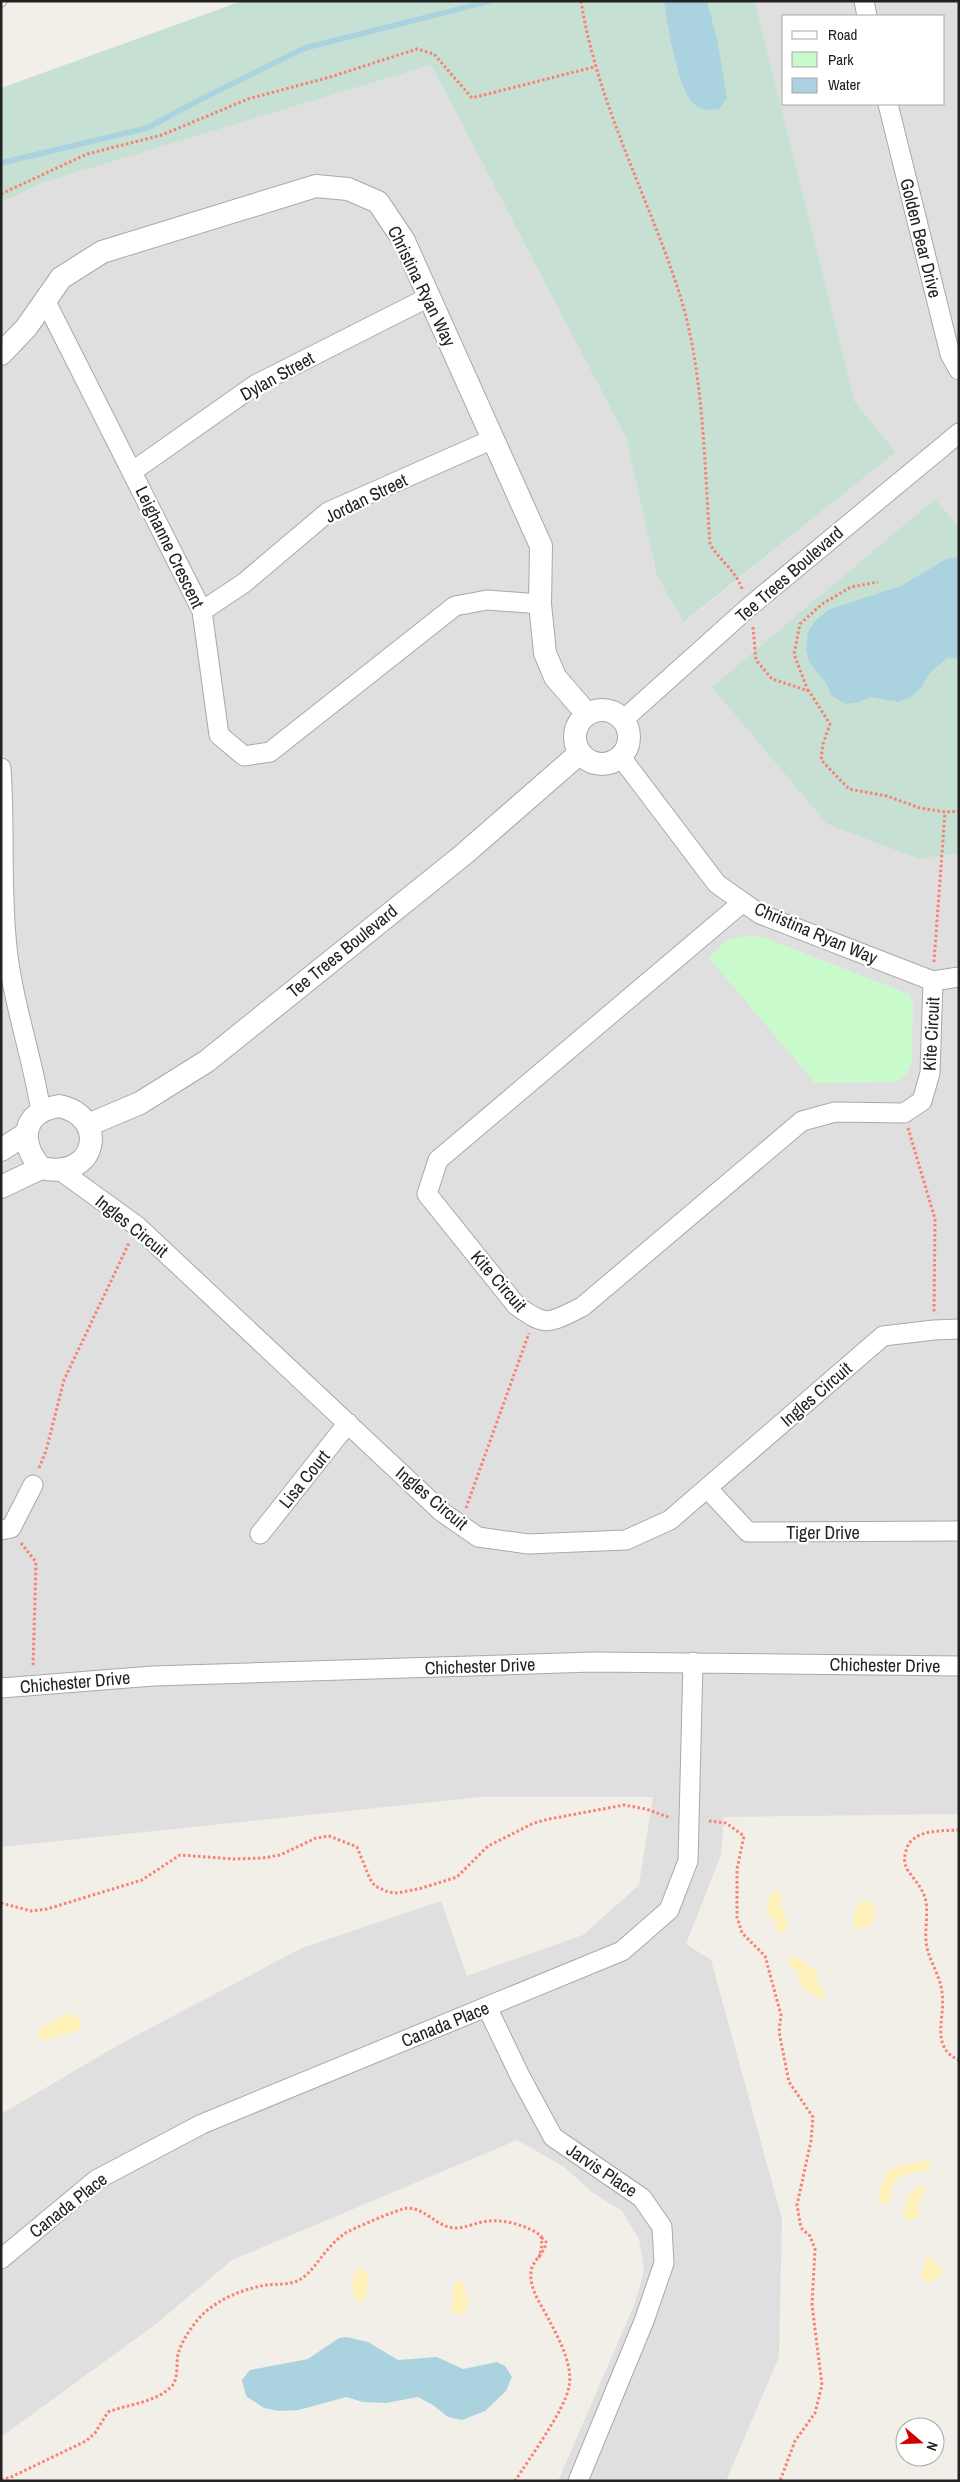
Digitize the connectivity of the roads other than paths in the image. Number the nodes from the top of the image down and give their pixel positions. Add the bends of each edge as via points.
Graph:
1 (864, 1) edge
2 (867, 15) edge
3 (888, 105) edge
4 (429, 297) junction
5 (45, 300) junction
6 (1, 354) edge
7 (959, 370) edge
8 (959, 433) edge
9 (493, 439) junction
10 (133, 471) junction
11 (540, 604) junction
12 (202, 612) junction
13 (587, 714) junction
14 (623, 720) junction
15 (580, 753) junction
16 (620, 756) junction
17 (1, 768) edge
18 (743, 902) junction
19 (959, 977) edge
20 (933, 980) junction
21 (41, 1112) junction
22 (88, 1125) junction
23 (26, 1133) junction
24 (1, 1150) edge
25 (51, 1170) junction
26 (1, 1186) edge
27 (959, 1329) edge
28 (348, 1424) junction
29 (33, 1485) road end
30 (707, 1488) junction
31 (6, 1529) edge
32 (959, 1531) edge
33 (260, 1534) dead end
34 (693, 1662) junction
35 (959, 1666) edge
36 (1, 1688) edge
37 (487, 2007) junction
38 (1, 2259) edge
39 (578, 2481) edge

1 - 2 street
3 - 7 street, Golden Bear Drive via 950,354
4 - 5 street, Christina Ryan Way via 404,241 378,202 348,189 316,186 102,252 61,278
4 - 9 street, Christina Ryan Way
4 - 10 street, Dylan Street via 255,385
5 - 6 street, Christina Ryan Way via 26,328
5 - 10 street, Leighanne Crescent
8 - 14 street, Tee Trees Boulevard via 749,608
9 - 11 street, Christina Ryan Way via 541,546
9 - 12 street, Jordan Street via 328,512 244,583
10 - 12 street, Leighanne Crescent
11 - 12 street, Leighanne Crescent via 487,600 455,606 270,752 244,756 219,735
11 - 13 street, Christina Ryan Way via 544,653 555,677
13 - 14 street via 606,710
13 - 15 street via 576,728 576,745
14 - 16 street via 628,743
15 - 16 street via 587,759 603,763
15 - 22 street, Tee Trees Boulevard via 463,855 206,1061 140,1103
16 - 18 street, Christina Ryan Way via 717,884
17 - 21 street via 6,936 19,1021
18 - 20 street, Christina Ryan Way via 760,914
18 - 20 street, Kite Circuit via 438,1160 427,1194 516,1305 534,1319 550,1322 582,1307 802,1121 835,1112 904,1113 922,1101 930,1073
19 - 20 street, Christina Ryan Way
21 - 22 street via 59,1106 70,1108
21 - 23 street
22 - 25 street via 90,1142 84,1159 76,1166
23 - 24 street
23 - 25 street via 31,1157
25 - 26 street
25 - 28 street, Ingles Circuit via 137,1226
27 - 30 street, Ingles Circuit via 883,1336
28 - 30 street, Ingles Circuit via 442,1512 478,1537 528,1544 626,1540 670,1520
28 - 33 street, Lisa Court
29 - 31 street
30 - 32 street, Tiger Drive via 748,1532
34 - 35 street, Chichester Drive
34 - 36 street, Chichester Drive via 593,1662 153,1676
34 - 37 street, Canada Place via 688,1861 669,1910 622,1951
37 - 38 street, Canada Place via 194,2128 96,2180
37 - 39 street, Jarvis Place via 554,2137 642,2198 662,2227 664,2263 644,2321

